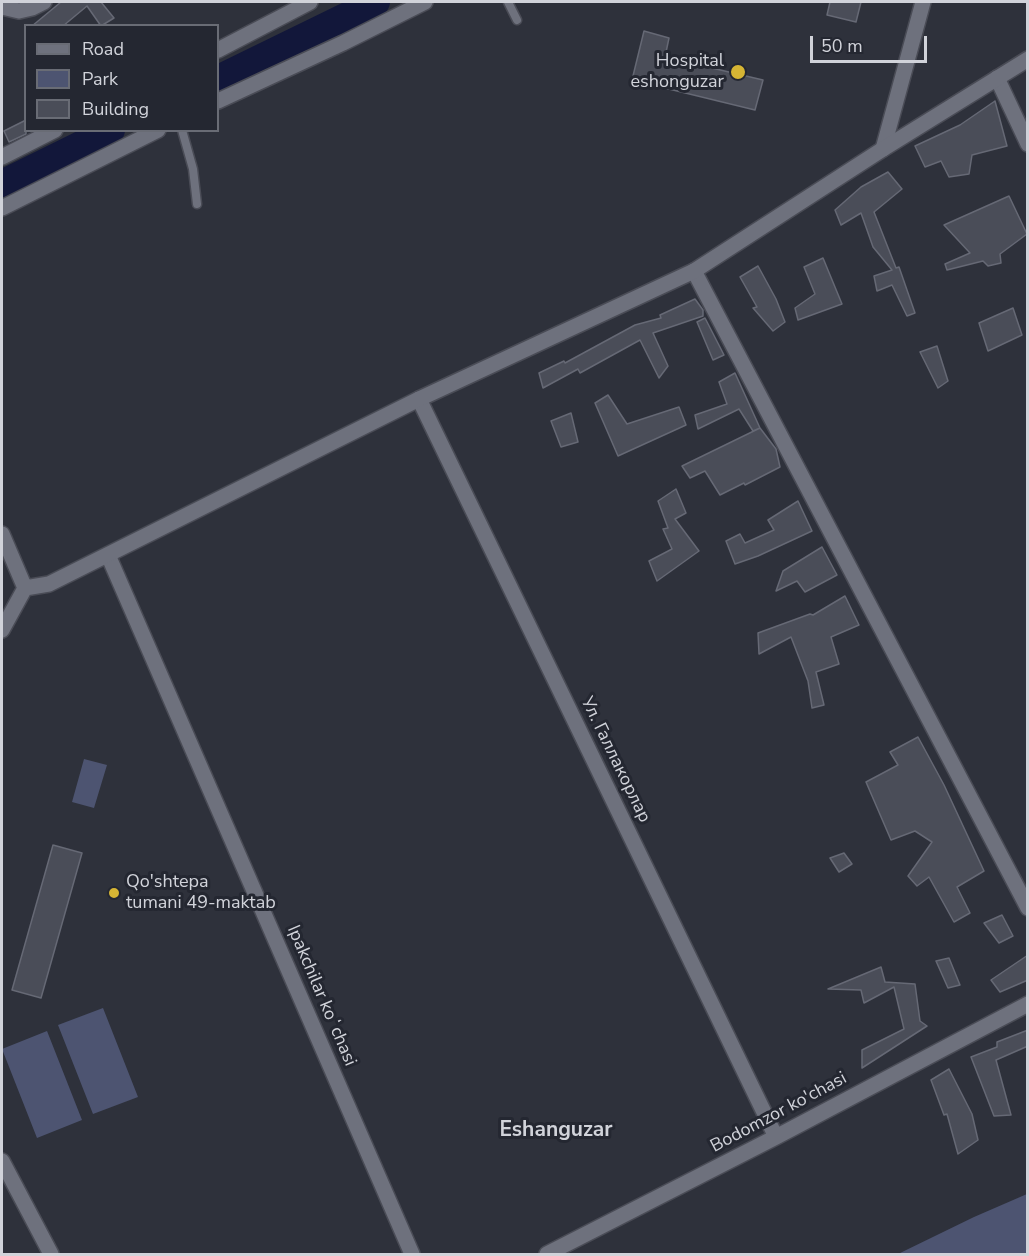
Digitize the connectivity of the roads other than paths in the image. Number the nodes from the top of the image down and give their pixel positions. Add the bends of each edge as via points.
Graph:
1 (44, 2) edge
2 (310, 2) edge
3 (425, 2) edge
4 (508, 2) edge
5 (923, 2) edge
6 (2, 7) edge
7 (517, 20) dead end
8 (219, 49) edge
9 (1028, 59) edge
10 (997, 78) junction
11 (219, 101) edge
12 (51, 132) edge
13 (154, 132) edge
14 (183, 132) edge
15 (1028, 144) edge
16 (883, 149) junction
17 (2, 158) edge
18 (196, 204) dead end
19 (2, 208) edge
20 (694, 271) junction
21 (419, 399) junction
22 (2, 534) edge
23 (108, 555) junction
24 (25, 588) junction
25 (3, 623) edge
26 (1028, 908) edge
27 (1028, 1004) edge
28 (776, 1137) junction
29 (2, 1161) edge
30 (51, 1254) edge
31 (412, 1254) edge
32 (547, 1254) edge

1 - 6 street via 19,11
2 - 8 street
3 - 11 street
4 - 7 lane
5 - 16 street
9 - 10 street
10 - 15 street
10 - 16 street
12 - 17 street
13 - 19 street
14 - 18 lane via 193,169
16 - 20 street
20 - 21 street
20 - 26 street
21 - 23 street
21 - 28 street, Ул. Галлакорлар
22 - 24 street
23 - 24 street via 49,584
23 - 31 street, Ipakchilar koʻchasi
24 - 25 street
27 - 28 street, Bodomzor ko'chasi
28 - 32 street, Bodomzor ko'chasi
29 - 30 street

